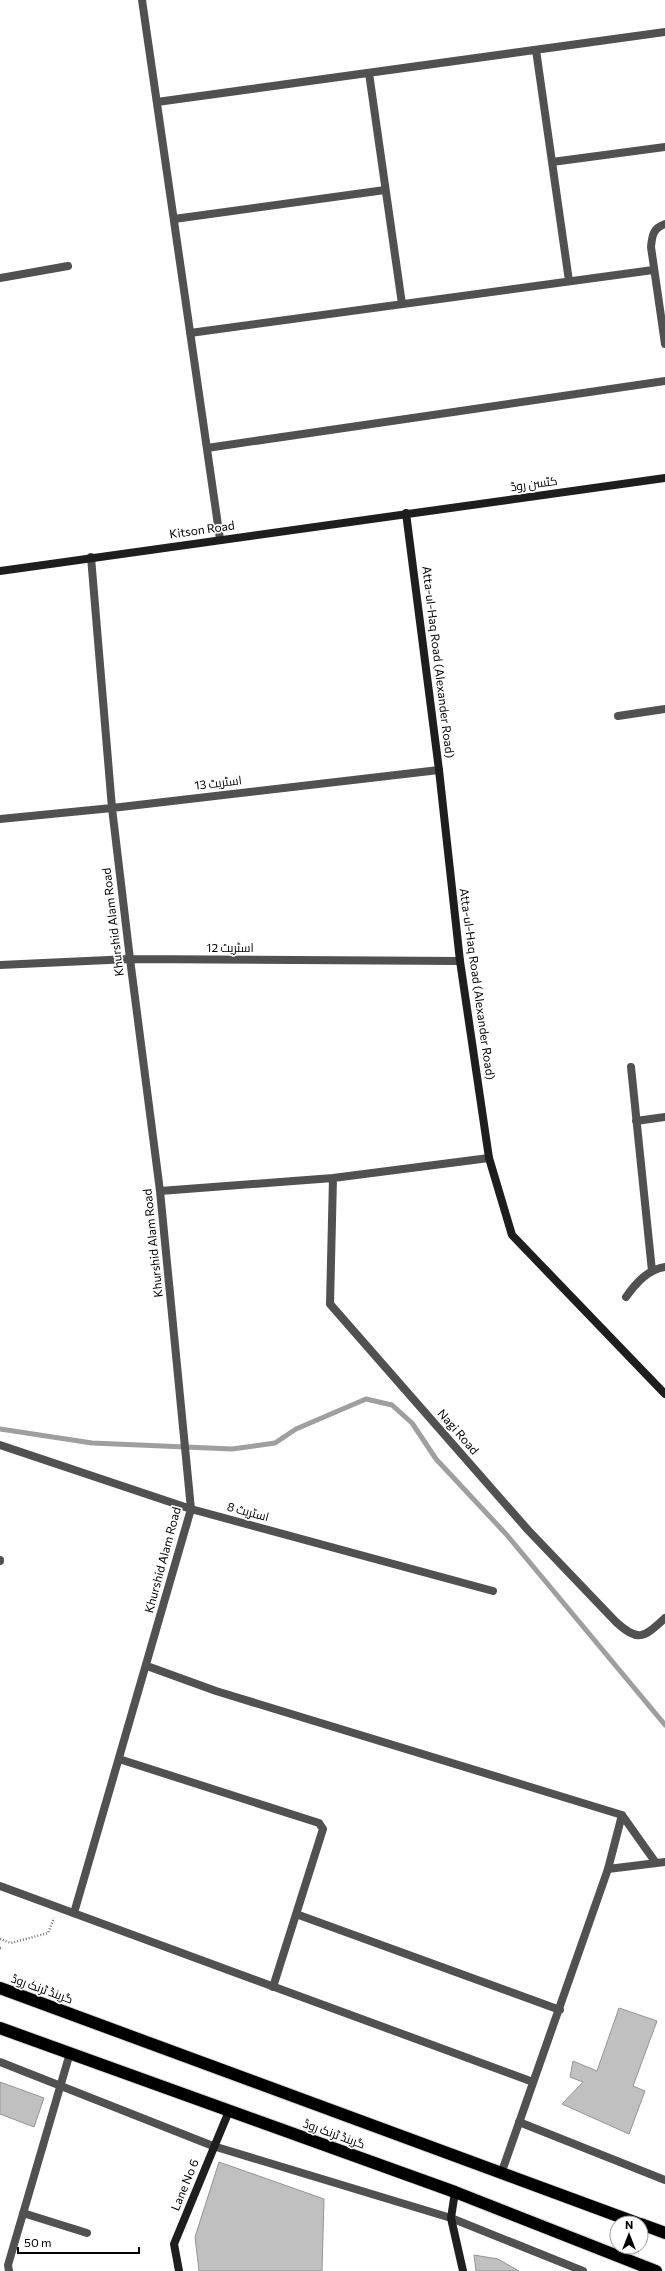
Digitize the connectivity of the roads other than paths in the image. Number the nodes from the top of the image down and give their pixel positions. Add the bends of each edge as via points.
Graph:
1 (142, 0) edge
2 (665, 32) edge
3 (536, 50) junction
4 (369, 73) junction
5 (157, 102) junction
6 (665, 147) edge
7 (552, 162) junction
8 (385, 190) junction
9 (174, 219) junction
10 (665, 224) edge
11 (68, 266) dead end
12 (653, 270) junction
13 (0, 278) edge
14 (569, 281) junction
15 (402, 304) junction
16 (190, 333) junction
17 (665, 344) edge
18 (665, 381) edge
19 (207, 448) junction
20 (665, 478) edge
21 (406, 513) junction
22 (220, 540) junction
23 (91, 557) junction
24 (0, 571) edge
25 (665, 709) edge
26 (618, 716) dead end
27 (439, 770) junction
28 (112, 808) junction
29 (0, 819) edge
30 (130, 959) junction
31 (460, 961) junction
32 (0, 965) edge
33 (631, 1067) dead end
34 (665, 1117) edge
35 (636, 1121) junction
36 (489, 1158) junction
37 (333, 1178) junction
38 (160, 1191) junction
39 (665, 1267) edge
40 (652, 1271) junction
41 (626, 1297) dead end
42 (665, 1394) edge
43 (0, 1445) edge
44 (191, 1509) junction
45 (493, 1591) dead end
46 (665, 1618) edge
47 (147, 1666) junction
48 (119, 1759) junction
49 (622, 1815) junction
50 (665, 1862) edge
51 (656, 1863) junction
52 (608, 1870) junction
53 (0, 1886) edge
54 (74, 1913) junction
55 (296, 1914) junction
56 (273, 1986) junction
57 (0, 1988) edge
58 (560, 2010) junction
59 (0, 2028) edge
60 (70, 2053) junction
61 (0, 2062) edge
62 (533, 2082) junction
63 (60, 2085) junction
64 (229, 2110) junction
65 (519, 2122) junction
66 (213, 2146) junction
67 (501, 2174) junction
68 (665, 2180) edge
69 (455, 2192) junction
70 (23, 2213) junction
71 (616, 2215) edge
72 (451, 2218) junction
73 (649, 2227) edge
74 (87, 2233) dead end
75 (665, 2233) edge
76 (8, 2271) edge
77 (179, 2271) edge
78 (463, 2271) edge
79 (583, 2271) edge
80 (656, 2271) edge

1 - 5 street
2 - 3 street
3 - 4 street
3 - 7 street
4 - 5 street
4 - 8 street
5 - 9 street
6 - 7 street
7 - 14 street
8 - 9 street
8 - 15 street
9 - 16 street
10 - 12 street via 656,228 652,235 650,247
11 - 13 street
12 - 14 street
12 - 17 street
14 - 15 street
15 - 16 street
16 - 19 street
18 - 19 street
19 - 22 street
20 - 21 street, کٹسن روڈ
21 - 22 street, Kitson Road
21 - 27 street, Atta-ul-Haq Road (Alexander Road)
22 - 23 street, Kitson Road
23 - 24 street, Kitson Road
23 - 28 street, Khurshid Alam Road
25 - 26 street
27 - 28 street, اسٹریٹ 13
27 - 31 street, Atta-ul-Haq Road (Alexander Road)
28 - 29 street, اسٹریٹ 13
28 - 30 street, Khurshid Alam Road
30 - 31 street, اسٹریٹ 12
30 - 32 street, اسٹریٹ 12
30 - 38 street, Khurshid Alam Road
31 - 36 street, Atta-ul-Haq Road (Alexander Road)
33 - 35 street
34 - 35 street
35 - 40 street
36 - 37 street
36 - 42 street, Atta-ul-Haq Road (Alexander Road) via 512,1235
37 - 38 street
37 - 46 street, Nagi Road via 330,1304 528,1530 616,1622 637,1636 645,1634
38 - 44 street, Khurshid Alam Road
39 - 40 street
40 - 41 street via 637,1282
43 - 44 street, اسٹریٹ 8
44 - 45 street, اسٹریٹ 8
44 - 47 street, Khurshid Alam Road
47 - 48 street, Khurshid Alam Road
47 - 49 street via 216,1691
48 - 54 street, Khurshid Alam Road
48 - 55 street via 319,1823 323,1829
49 - 51 street
49 - 52 street
50 - 51 street
51 - 52 street
52 - 58 street
53 - 54 street
54 - 56 street
55 - 56 street
55 - 58 street
56 - 62 street
57 - 67 highway, گرینڈ ٹرنک روڈ
58 - 62 street
59 - 60 highway, گرینڈ ٹرنک روڈ
60 - 63 street
60 - 64 highway, گرینڈ ٹرنک روڈ
61 - 63 street
62 - 65 street
63 - 66 street
63 - 70 street
64 - 66 street, Lane No 6
64 - 69 highway, گرینڈ ٹرنک روڈ
65 - 67 street
65 - 68 street
66 - 72 street
66 - 77 street, Lane No 6 via 174,2244
67 - 71 highway, گرینڈ ٹرنک روڈ
69 - 72 street
69 - 80 highway, گرینڈ ٹرنک روڈ
70 - 74 street
70 - 76 street
72 - 78 street
72 - 79 street
73 - 75 highway

